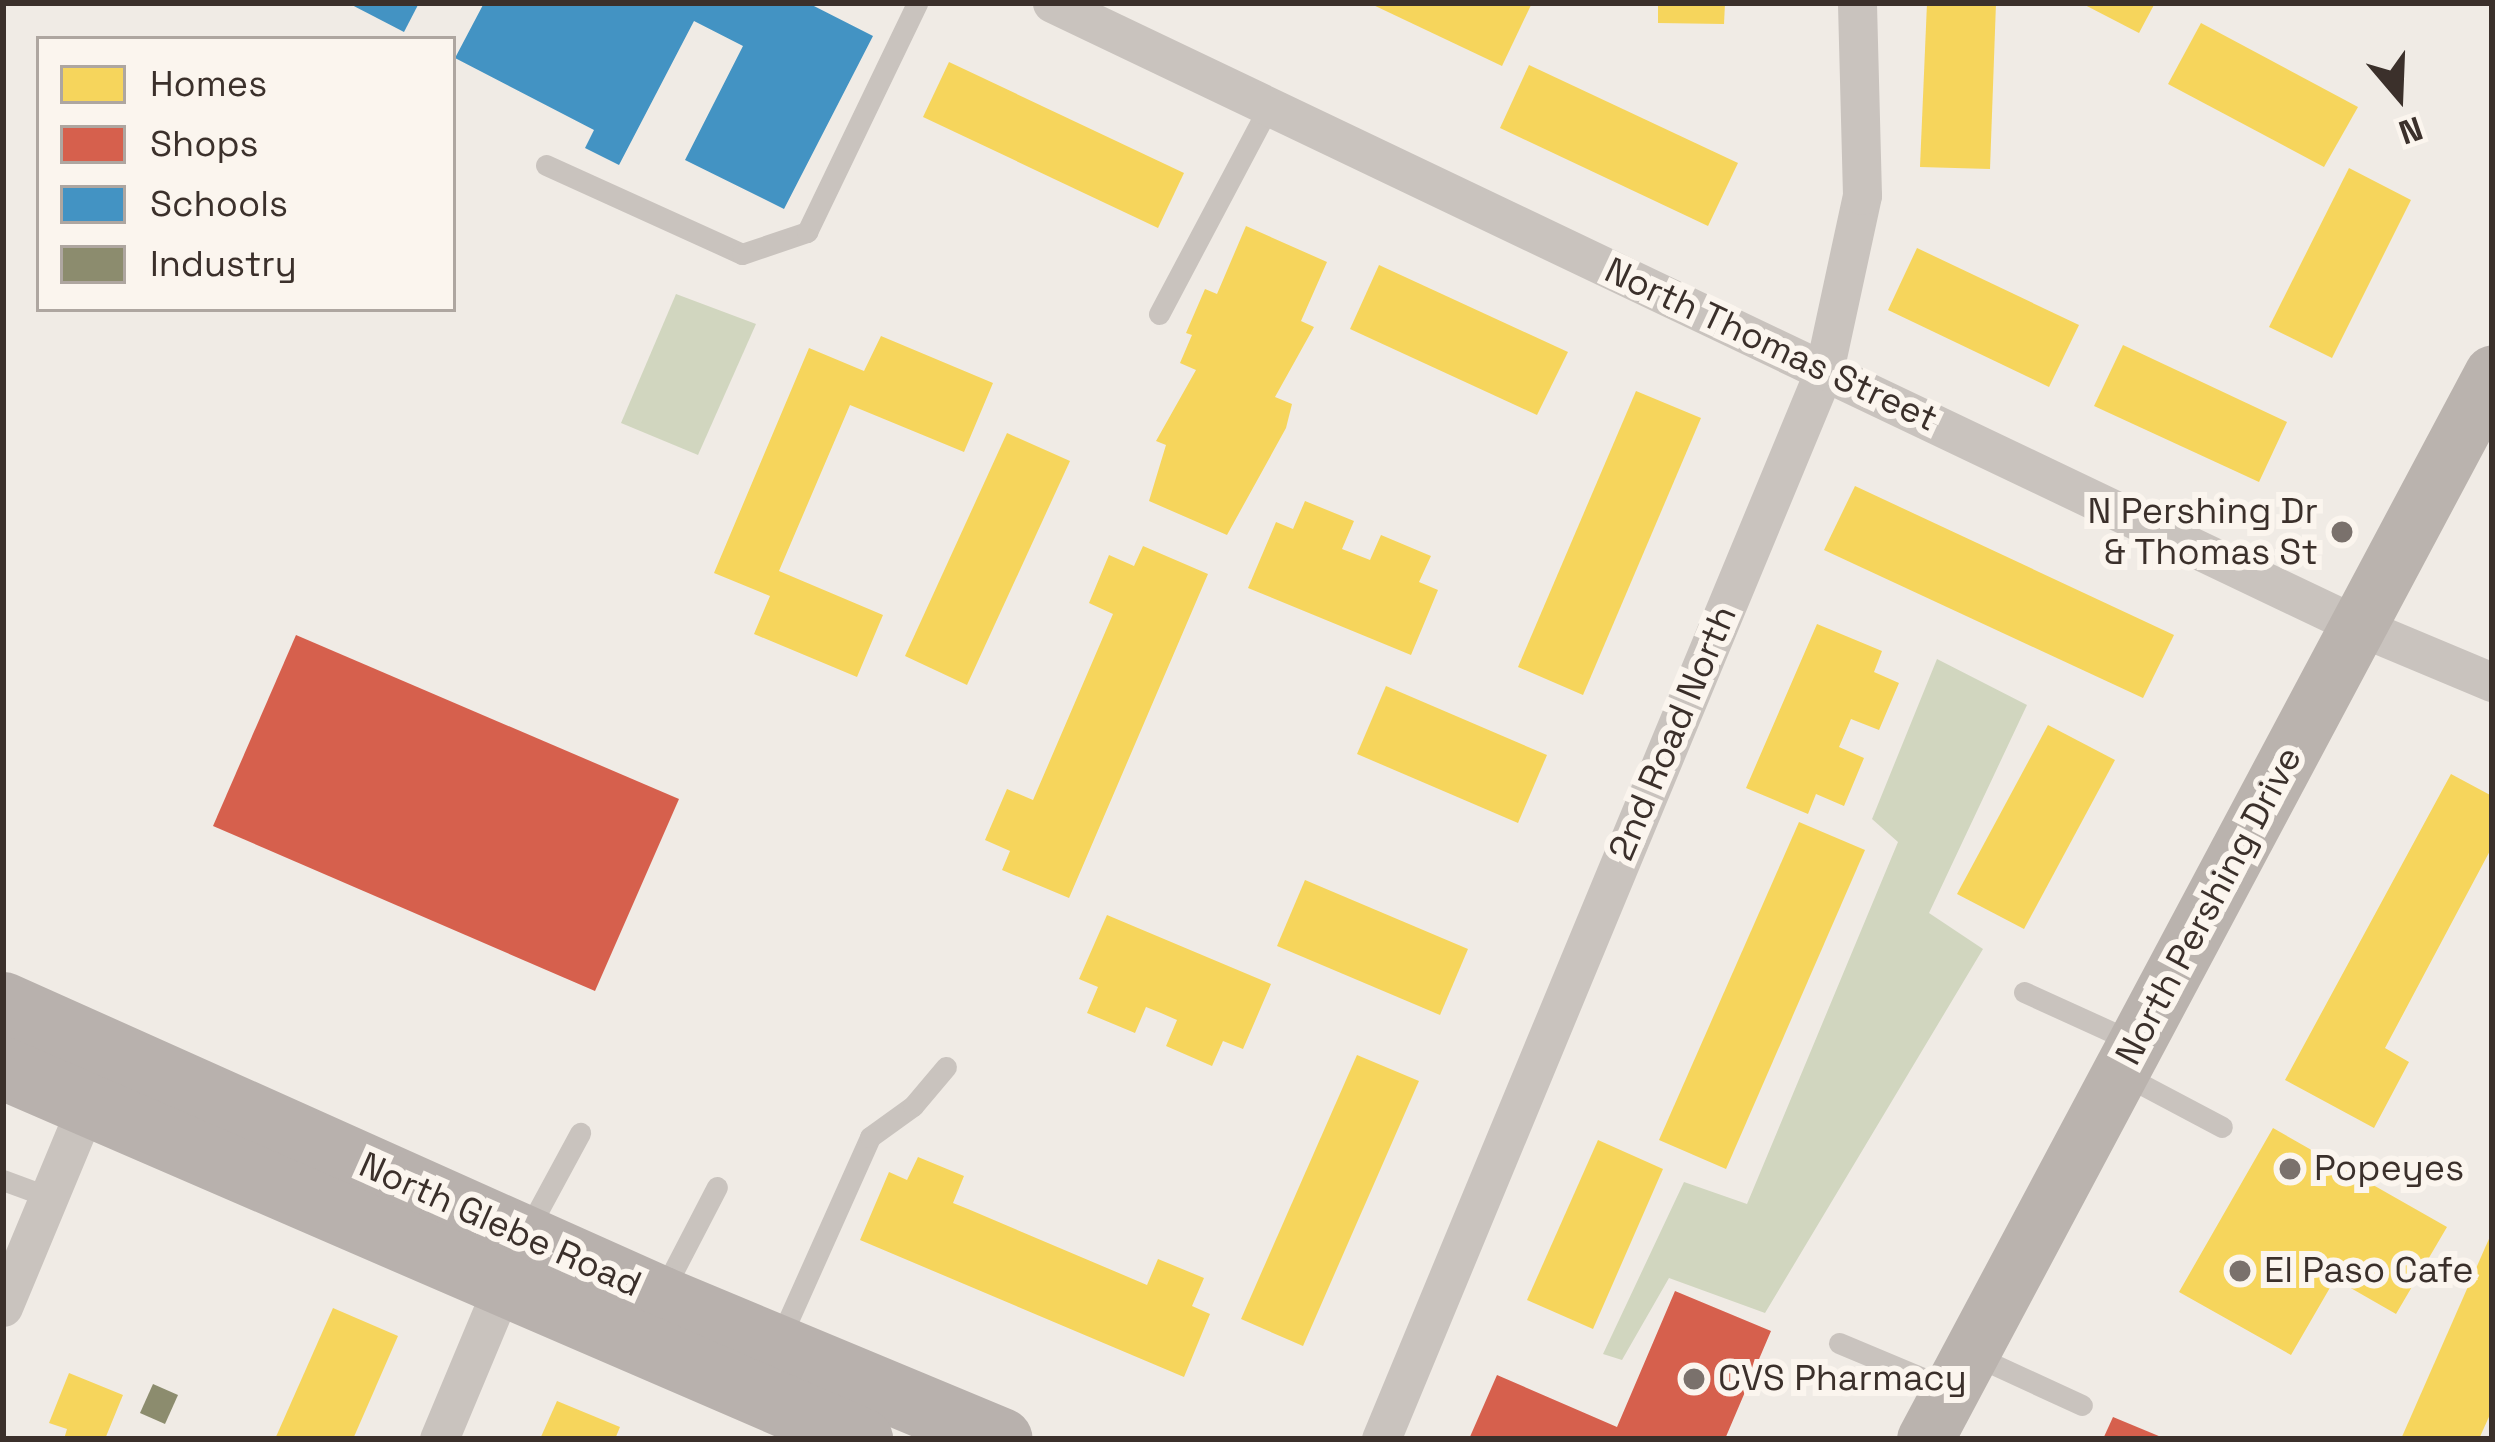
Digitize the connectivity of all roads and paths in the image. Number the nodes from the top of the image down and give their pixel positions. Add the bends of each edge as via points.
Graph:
1 (917, 3) edge
2 (1052, 3) edge
3 (1857, 3) edge
4 (1269, 106) junction
5 (546, 165) dead end
6 (1159, 314) dead end
7 (1823, 370) junction
8 (2492, 374) edge
9 (2358, 626) junction
10 (2492, 682) edge
11 (2024, 992) dead end
12 (3, 1003) edge
13 (2128, 1058) junction
14 (946, 1067) dead end
15 (3, 1068) edge
16 (100, 1076) junction
17 (2222, 1127) dead end
18 (580, 1133) dead end
19 (3, 1180) edge
20 (717, 1187) dead end
21 (49, 1197) junction
22 (514, 1259) junction
23 (660, 1297) junction
24 (3, 1306) edge
25 (1839, 1342) dead end
26 (778, 1343) junction
27 (1949, 1394) edge
28 (2082, 1405) dead end
29 (439, 1439) edge
30 (861, 1439) edge
31 (1001, 1439) edge
32 (1381, 1439) edge

1 - 5 lane via 807,232 742,254
2 - 4 street, North Thomas Street
3 - 7 street, 2nd Road North via 1862,195
4 - 6 lane
4 - 7 street, North Thomas Street
7 - 9 street, North Thomas Street
7 - 32 street, 2nd Road North
8 - 9 street, North Pershing Drive
9 - 10 street, North Thomas Street
9 - 13 street, North Pershing Drive
11 - 13 lane
12 - 16 main road, North Glebe Road
13 - 17 lane
13 - 27 street, North Pershing Drive
14 - 26 lane via 913,1106 870,1137
15 - 16 main road, North Glebe Road
16 - 21 street
16 - 22 main road, North Glebe Road
18 - 22 lane
19 - 21 lane
20 - 23 lane
21 - 24 street
22 - 23 main road, North Glebe Road
22 - 29 street
22 - 30 main road, North Glebe Road
23 - 26 main road, North Glebe Road
25 - 27 lane
26 - 31 main road, North Glebe Road
27 - 28 lane

